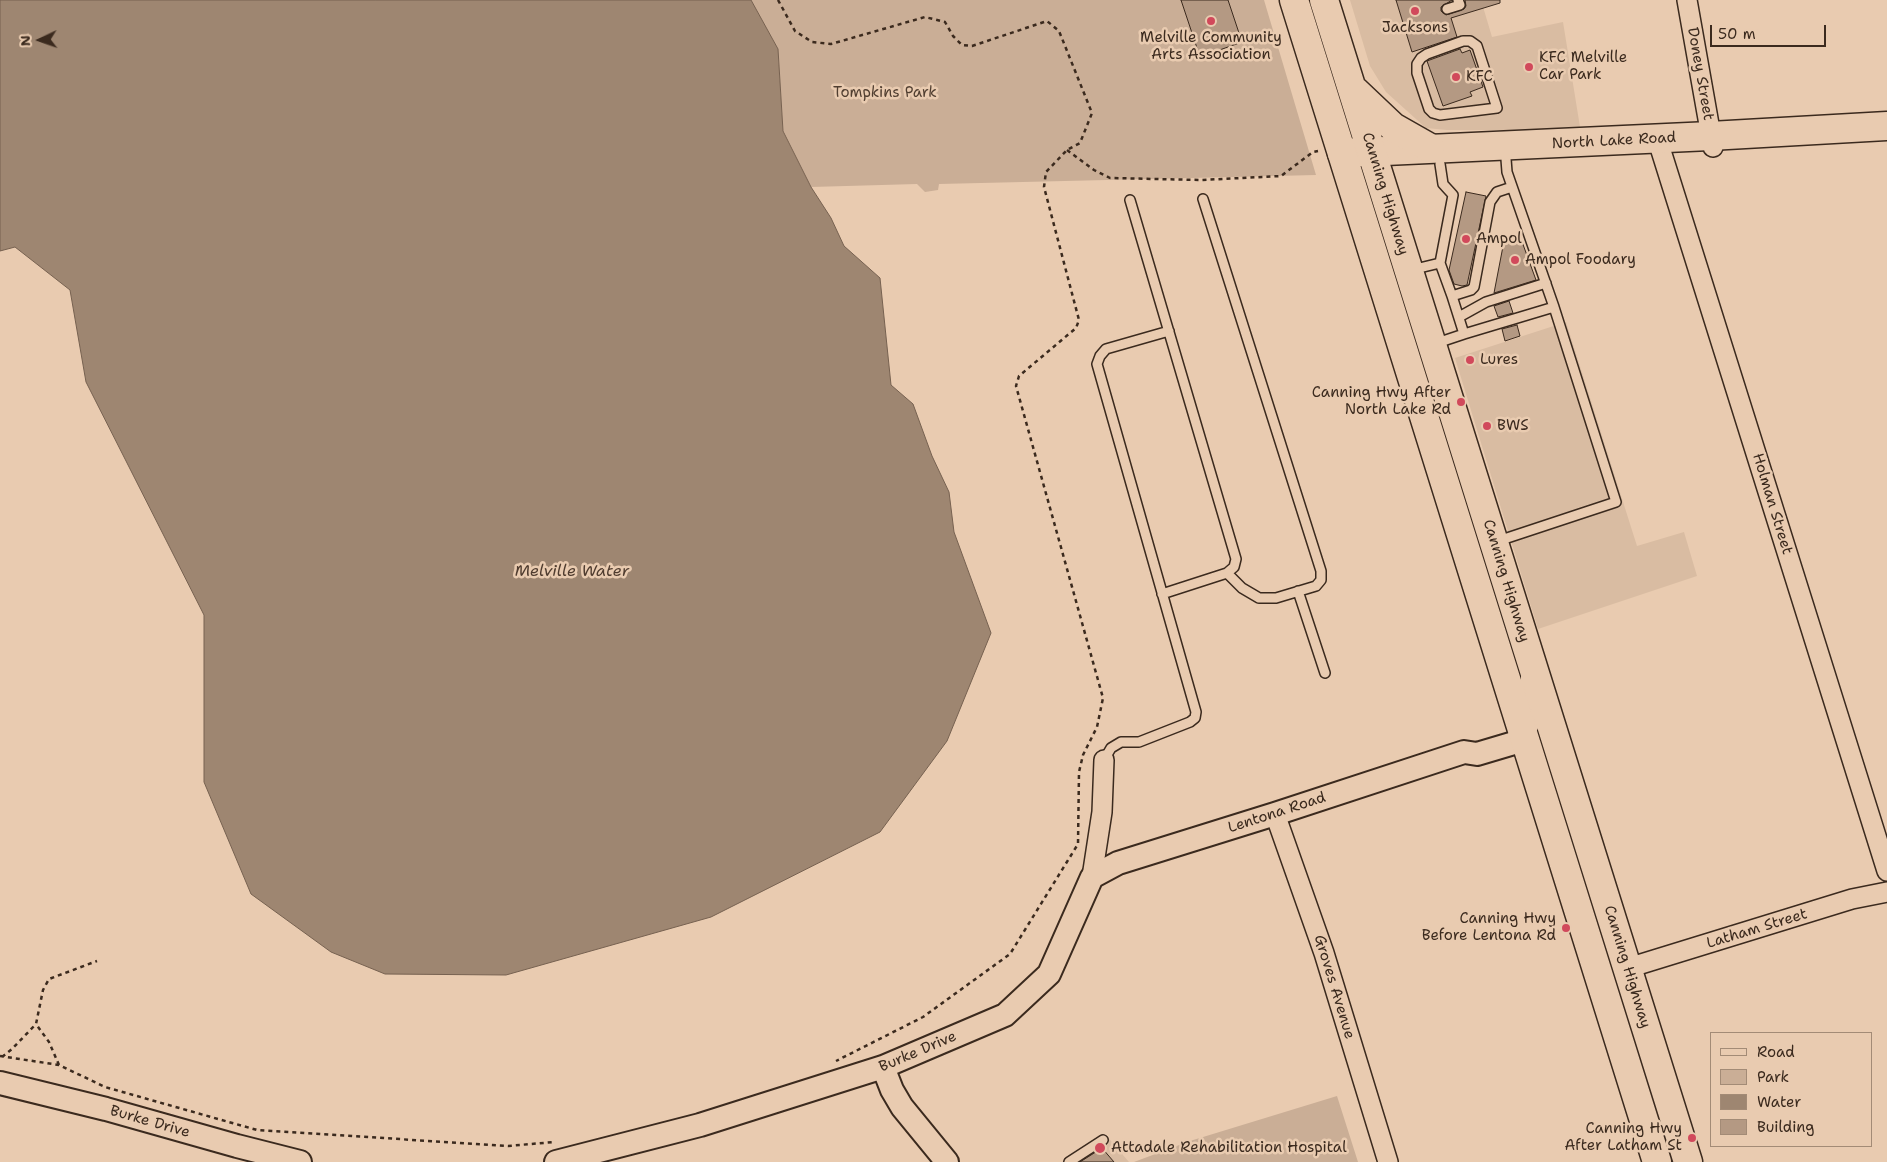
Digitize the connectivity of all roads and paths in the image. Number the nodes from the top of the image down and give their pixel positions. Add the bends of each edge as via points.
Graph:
1 (778, 0) edge
2 (1294, 0) edge
3 (1324, 0) edge
4 (1458, 0) edge
5 (1687, 0) edge
6 (1447, 10) dead end
7 (1352, 89) junction
8 (1497, 108) joint
9 (1887, 126) edge
10 (1887, 138) edge
11 (1712, 142) junction
12 (1659, 144) junction
13 (1066, 150) junction
14 (1435, 156) junction
15 (1336, 158) junction
16 (1506, 159) junction
17 (1375, 160) junction
18 (1512, 187) junction
19 (1203, 199) dead end
20 (1130, 200) dead end
21 (1440, 263) junction
22 (1409, 270) junction
23 (1546, 283) junction
24 (1452, 296) junction
25 (1554, 307) junction
26 (1459, 317) junction
27 (1169, 331) junction
28 (1464, 334) junction
29 (1432, 345) junction
30 (1494, 542) junction
31 (1227, 572) junction
32 (1298, 591) junction
33 (1162, 594) junction
34 (1533, 667) junction
35 (1325, 673) dead end
36 (1523, 734) junction
37 (1560, 754) junction
38 (1104, 760) joint
39 (1275, 814) junction
40 (1887, 871) edge
41 (1092, 877) junction
42 (1887, 892) edge
43 (97, 961) dead end
44 (1628, 968) junction
45 (36, 1024) junction
46 (1, 1057) edge
47 (834, 1062) dead end
48 (59, 1065) junction
49 (883, 1067) junction
50 (0, 1083) edge
51 (1103, 1140) dead end
52 (235, 1154) edge
53 (562, 1156) edge
54 (300, 1162) edge
55 (947, 1162) edge
56 (1069, 1162) edge
57 (1388, 1162) edge
58 (1657, 1162) edge
59 (1688, 1162) edge

1 - 13 path via 795,32 812,42 831,44 925,17 945,22 962,45 972,46 1047,21 1059,31 1092,113 1080,143
2 - 15 main road, Canning Highway
3 - 7 main road, Canning Highway
4 - 6 lane via 1460,6
5 - 11 street, Doney Street
7 - 14 main road via 1392,127
7 - 17 main road, Canning Highway
8 - 8 lane via 1440,115 1433,113 1429,110 1417,64 1427,54 1463,41 1474,42
9 - 11 main road, North Lake Road
10 - 11 main road, North Lake Road
11 - 12 main road, North Lake Road
12 - 14 main road, North Lake Road via 1522,146
12 - 16 main road, North Lake Road
12 - 40 street, Holman Street
13 - 15 path via 1110,178 1202,180 1281,176 1313,152
13 - 47 path via 1046,172 1044,187 1078,320 1076,328 1019,376 1016,386 1103,698 1097,727 1083,755 1079,772 1078,844 1010,954 922,1017
14 - 16 main road, North Lake Road
14 - 17 main road, North Lake Road
14 - 21 lane via 1442,184 1454,195
15 - 17 main road, North Lake Road
15 - 36 main road, Canning Highway
16 - 18 lane
17 - 22 main road, Canning Highway
18 - 23 lane
18 - 24 lane via 1497,192 1490,202 1474,287
19 - 32 lane via 1321,571 1321,580 1316,586
20 - 27 lane
21 - 22 lane
21 - 24 lane
22 - 29 main road, Canning Highway
23 - 25 lane
23 - 26 lane via 1486,302
24 - 26 lane
25 - 28 lane
25 - 30 lane via 1616,502
26 - 28 lane
27 - 31 lane via 1236,559 1234,567
27 - 33 lane via 1106,350 1097,364
28 - 29 lane
29 - 30 main road, Canning Highway
30 - 34 main road, Canning Highway
31 - 32 lane via 1242,588 1259,598 1276,598
31 - 33 lane
32 - 35 lane
33 - 38 lane via 1196,712 1195,718 1138,742 1121,742 1111,748
34 - 36 street via 1531,717
34 - 37 main road, Canning Highway
36 - 37 street, Lentona Road
36 - 39 street, Lentona Road via 1511,728 1474,742 1464,752
36 - 58 main road, Canning Highway
37 - 44 main road, Canning Highway
38 - 41 street, Burke Drive via 1102,812
39 - 41 street, Lentona Road via 1118,862
39 - 57 street, Groves Avenue via 1324,953
41 - 49 street, Burke Drive via 1049,974 1005,1014
42 - 44 street, Latham Street via 1852,899
43 - 45 path via 49,979
44 - 59 main road, Canning Highway
45 - 46 path
45 - 48 path via 49,1042
46 - 48 path
48 - 53 path via 105,1086 257,1130 508,1146
49 - 53 street, Burke Drive via 700,1125
49 - 55 street via 902,1107
50 - 52 street, Burke Drive via 106,1109
51 - 56 lane
52 - 54 street, Burke Drive

